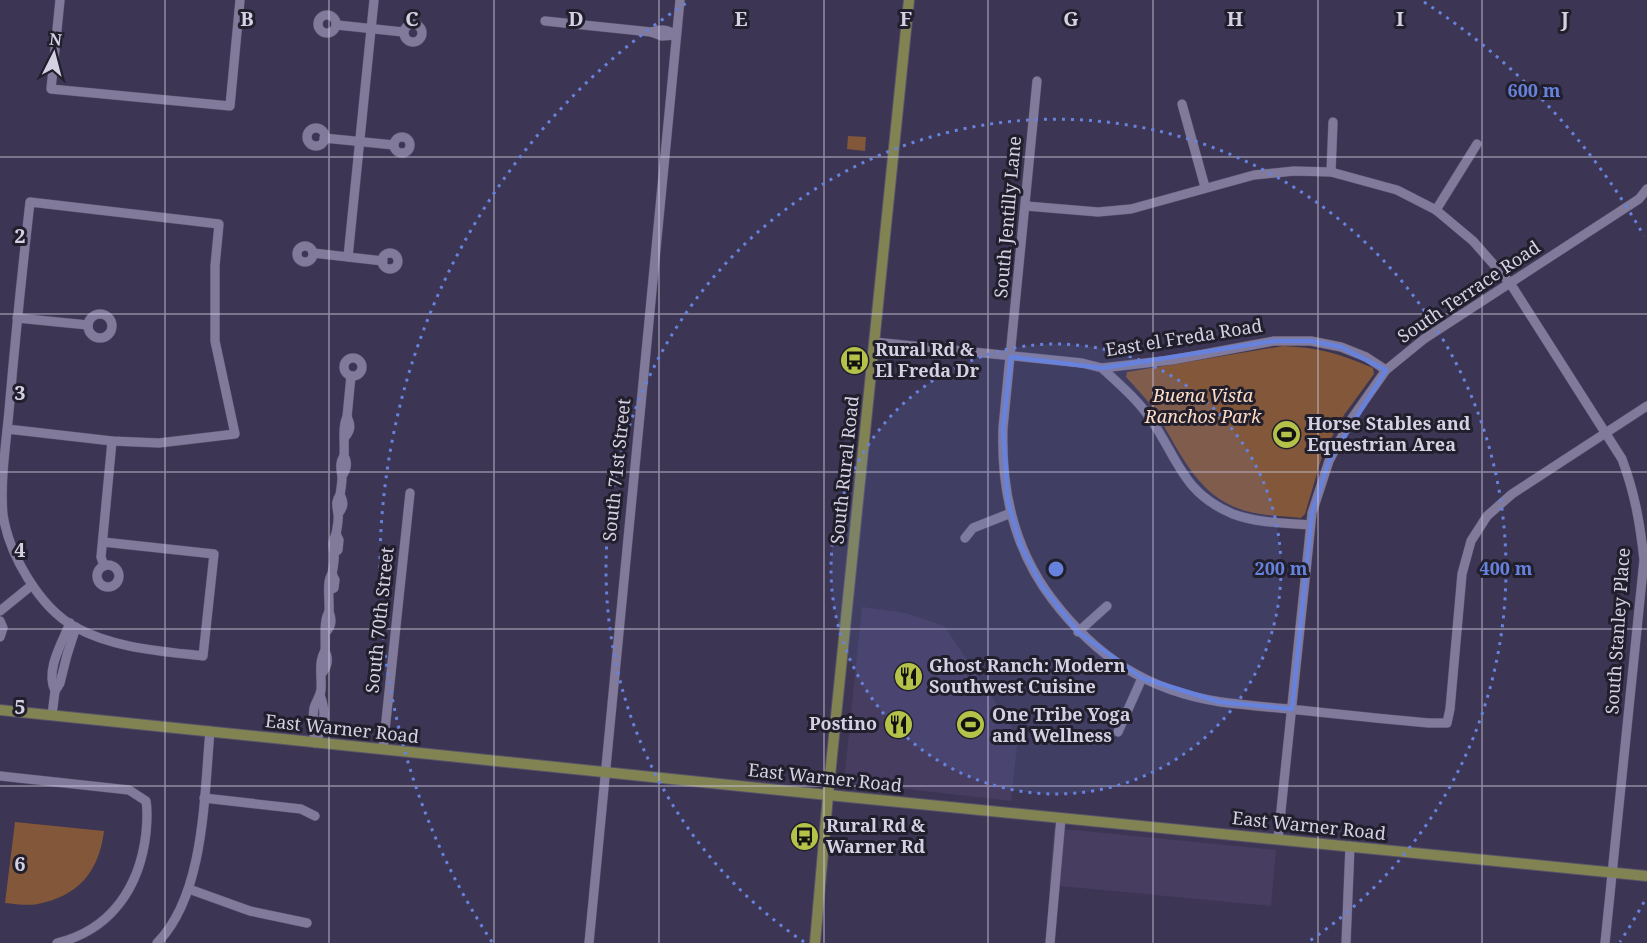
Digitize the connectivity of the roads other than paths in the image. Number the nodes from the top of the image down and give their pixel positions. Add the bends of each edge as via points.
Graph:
1 (60, 0) edge
2 (240, 0) edge
3 (374, 0) edge
4 (680, 0) edge
5 (909, 0) edge
6 (544, 21) dead end
7 (337, 25) dead end
8 (371, 29) junction
9 (403, 32) dead end
10 (676, 35) junction
11 (1037, 81) dead end
12 (1182, 104) dead end
13 (1332, 122) dead end
14 (324, 138) dead end
15 (359, 141) junction
16 (1477, 144) dead end
17 (394, 145) dead end
18 (1331, 172) junction
19 (1205, 188) junction
20 (1647, 189) edge
21 (1026, 206) junction
22 (1436, 210) junction
23 (313, 253) dead end
24 (348, 257) junction
25 (382, 261) dead end
26 (1510, 284) junction
27 (17, 318) junction
28 (88, 325) dead end
29 (874, 342) junction
30 (1011, 357) junction
31 (1102, 368) junction
32 (1386, 370) junction
33 (351, 376) dead end
34 (1647, 406) edge
35 (7, 429) junction
36 (1605, 433) junction
37 (112, 441) junction
38 (410, 493) dead end
39 (1011, 513) junction
40 (1310, 525) junction
41 (965, 538) dead end
42 (103, 542) junction
43 (104, 566) dead end
44 (32, 585) junction
45 (1107, 606) dead end
46 (0, 611) edge
47 (0, 621) edge
48 (73, 625) junction
49 (1078, 632) junction
50 (0, 637) edge
51 (1142, 678) junction
52 (1292, 709) junction
53 (0, 710) edge
54 (52, 715) junction
55 (210, 732) junction
56 (1118, 732) dead end
57 (315, 742) junction
58 (383, 749) junction
59 (604, 772) junction
60 (0, 776) edge
61 (828, 795) junction
62 (204, 798) junction
63 (315, 816) dead end
64 (1061, 818) junction
65 (1278, 839) junction
66 (1350, 846) junction
67 (1613, 872) junction
68 (1647, 876) edge
69 (189, 889) junction
70 (307, 923) dead end
71 (57, 943) edge
72 (157, 943) edge
73 (588, 943) edge
74 (815, 943) edge
75 (1050, 943) edge
76 (1346, 943) edge
77 (1605, 943) edge

1 - 2 street via 51,89 230,106
3 - 8 street
4 - 10 street, South 71st Street
5 - 29 main road, South Rural Road
6 - 10 street
7 - 8 street
8 - 9 street
8 - 15 street
10 - 59 street, South 71st Street
11 - 21 street, South Jentilly Lane
12 - 19 street
13 - 18 street
14 - 15 street
15 - 17 street
15 - 24 street
16 - 22 street
18 - 19 street, South Stanley Place via 1254,175
18 - 22 street, South Stanley Place via 1397,190
19 - 21 street, South Stanley Place via 1131,209 1098,212
20 - 26 street, South Terrace Road via 1639,199
21 - 30 street, South Jentilly Lane
22 - 26 street, South Stanley Place via 1473,241
23 - 24 street
24 - 25 street
26 - 32 street, South Terrace Road via 1424,339
26 - 36 street, South Stanley Place
27 - 28 street
27 - 35 street
27 - 37 street via 30,202 219,224 215,341 236,434 159,443
29 - 30 street, East el Freda Road
29 - 61 main road, South Rural Road
30 - 31 street, East el Freda Road
30 - 39 street, South Jentilly Lane via 1002,454
31 - 32 street, East el Freda Road via 1274,341 1311,341 1341,347
31 - 40 street via 1133,397 1182,474 1203,497 1233,514
32 - 40 street, South Terrace Road via 1329,461
33 - 57 street via 347,417 350,432 345,437 347,462 342,476 342,509 338,514 334,588 330,591 331,618 325,651 328,657 315,706
34 - 36 street
35 - 37 street
35 - 44 street via 3,515 13,552
36 - 52 street, South Jentilly Lane via 1512,494 1487,516 1471,541 1462,574 1447,723
36 - 67 street, South Stanley Place via 1622,459 1633,490 1644,560
37 - 42 street
38 - 58 street, South 70th Street
39 - 41 street via 973,528
39 - 49 street, South Jentilly Lane via 1021,546 1042,586
40 - 52 street, South Terrace Road
42 - 43 street
42 - 48 street via 214,554 203,656 110,642
44 - 46 street
44 - 48 street
45 - 49 street
47 - 50 street
48 - 54 street via 51,683 55,691
49 - 51 street, South Jentilly Lane
51 - 52 street, South Jentilly Lane via 1211,700
51 - 56 street
52 - 65 street, South Terrace Road
53 - 54 main road, East Warner Road
54 - 55 main road, East Warner Road
55 - 57 main road, East Warner Road
55 - 62 street
57 - 58 main road, East Warner Road
58 - 59 main road, East Warner Road
59 - 61 main road, East Warner Road
59 - 73 street, South 71st Street
60 - 71 street via 129,790 146,801 145,843 130,889 92,930
61 - 64 main road, East Warner Road
61 - 74 main road, South Rural Road
62 - 63 street via 302,809
62 - 69 street via 198,854
64 - 65 main road, East Warner Road
64 - 75 street
65 - 66 main road, East Warner Road
66 - 67 main road, East Warner Road
66 - 76 street
67 - 68 main road, East Warner Road
67 - 77 street, South Stanley Place
69 - 70 street via 249,911
69 - 72 street

